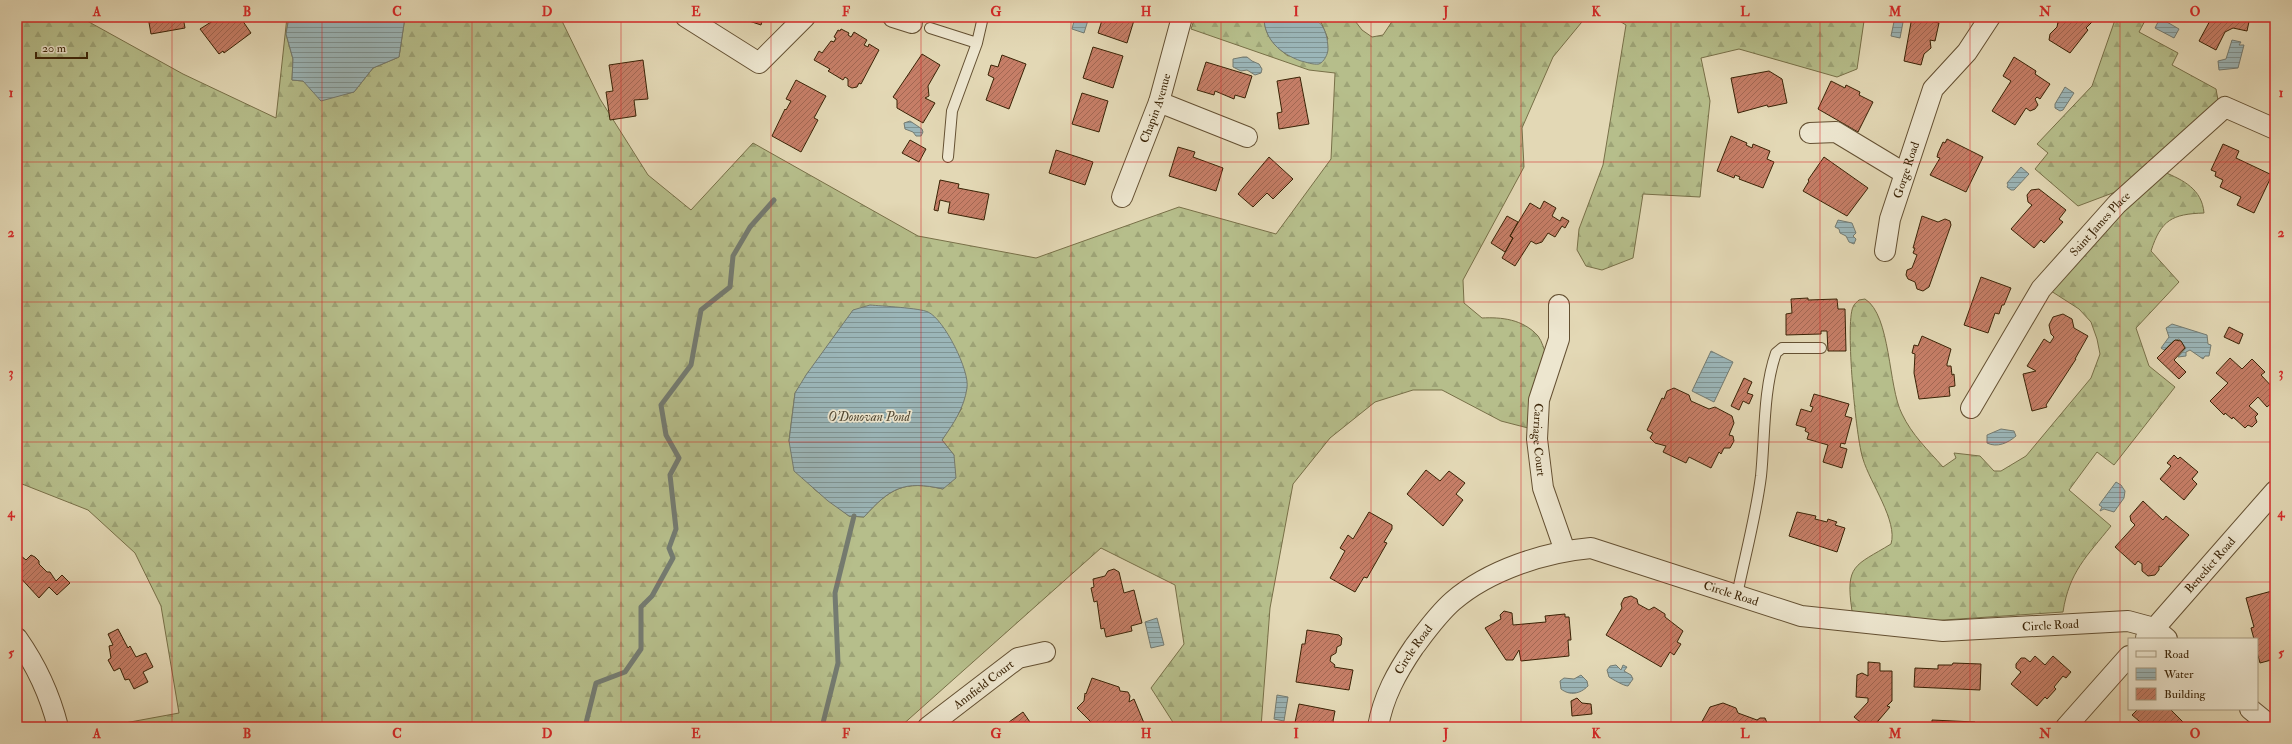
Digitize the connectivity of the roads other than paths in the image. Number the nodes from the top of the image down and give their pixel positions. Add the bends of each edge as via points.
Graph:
1 (686, 17) edge
2 (805, 17) edge
3 (892, 17) edge
4 (983, 17) edge
5 (1182, 17) edge
6 (1990, 17) edge
7 (921, 26) joint
8 (977, 43) junction
9 (1159, 102) junction
10 (2275, 130) edge
11 (1810, 133) dead end
12 (1247, 137) dead end
13 (948, 157) dead end
14 (1904, 173) junction
15 (1122, 197) dead end
16 (1885, 252) dead end
17 (1559, 305) dead end
18 (1821, 348) dead end
19 (1971, 408) dead end
20 (2275, 491) edge
21 (1565, 551) junction
22 (1737, 595) junction
23 (2155, 635) edge
24 (17, 638) edge
25 (1044, 652) dead end
26 (2128, 657) edge
27 (2251, 710) edge
28 (58, 727) edge
29 (928, 727) edge
30 (1378, 727) edge
31 (2066, 727) edge
32 (2272, 727) edge

1 - 2 street via 759,63
3 - 7 street
4 - 8 lane
5 - 9 street, Chapin Avenue
6 - 14 street, Gorge Road via 1967,52 1933,89
7 - 8 lane
8 - 13 lane via 952,111
9 - 12 street
9 - 15 street, Chapin Avenue
10 - 19 street, Saint James Place via 2225,107 2188,138 2117,204 2042,289
11 - 14 street via 1836,132
14 - 16 street, Gorge Road via 1890,219
17 - 21 street, Carriage Court via 1559,339 1539,400 1537,439 1543,488
18 - 22 lane via 1782,348 1776,353 1763,426 1758,497
20 - 23 street, Benedict Road
21 - 22 street, Circle Road via 1591,548
21 - 30 street, Circle Road via 1530,561 1488,578 1454,601 1430,625 1394,678 1380,714
22 - 23 street, Circle Road via 1801,616 1943,631 2128,621
24 - 28 street via 44,684
25 - 29 street, Annfield Court via 1018,658
26 - 31 street
27 - 32 street

